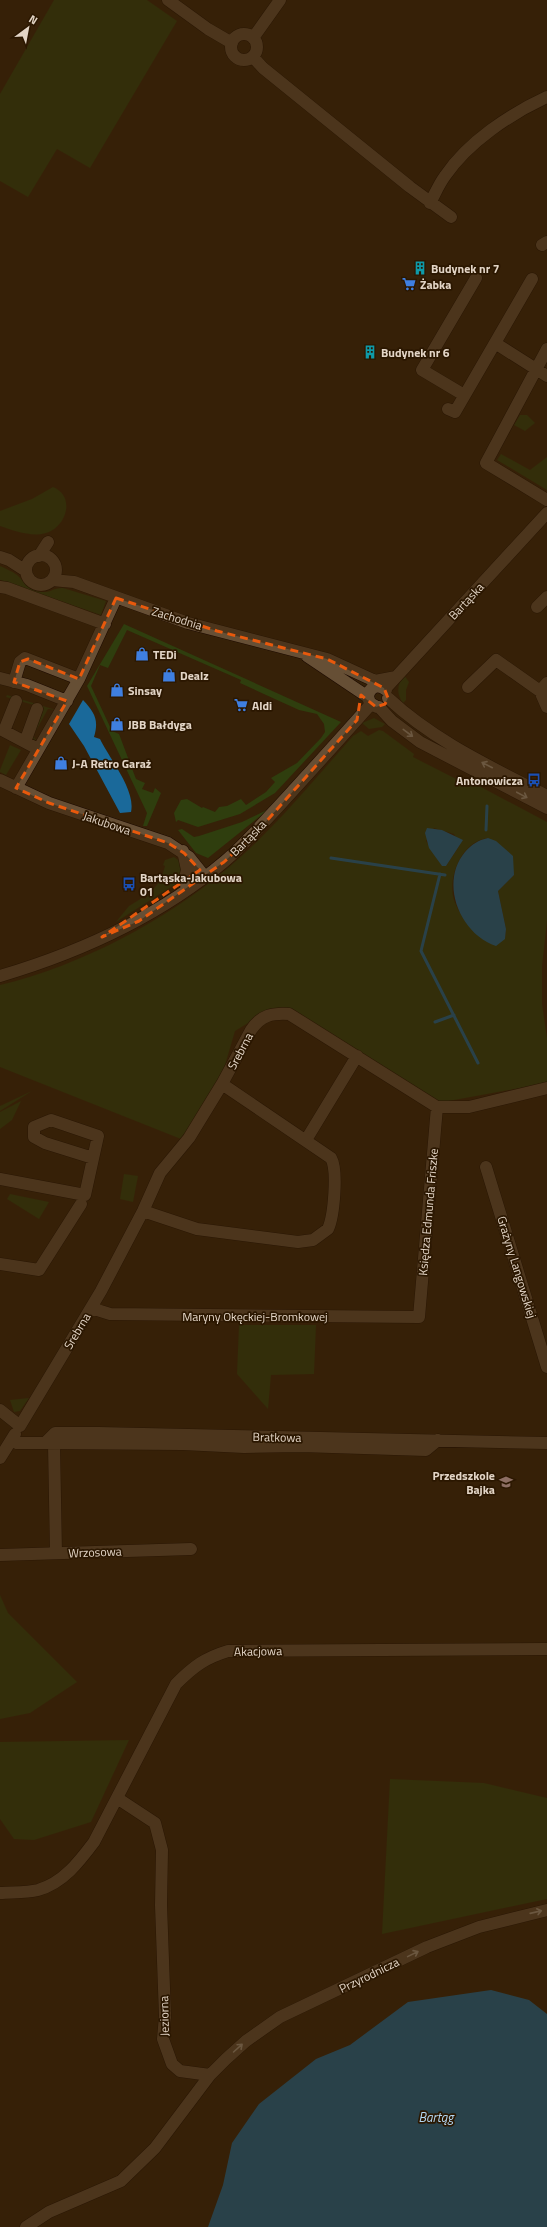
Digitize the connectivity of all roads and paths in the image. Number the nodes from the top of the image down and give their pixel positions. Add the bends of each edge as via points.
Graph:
1 (168, 0) edge
2 (280, 0) edge
3 (253, 38) junction
4 (232, 43) junction
5 (253, 57) junction
6 (547, 97) edge
7 (430, 203) junction
8 (451, 217) dead end
9 (476, 278) dead end
10 (532, 279) dead end
11 (495, 342) junction
12 (547, 349) edge
13 (536, 367) junction
14 (547, 376) edge
15 (464, 395) junction
16 (448, 408) dead end
17 (547, 500) edge
18 (547, 513) edge
19 (4, 558) edge
20 (0, 587) edge
21 (547, 597) edge
22 (116, 598) junction
23 (537, 607) dead end
24 (105, 624) junction
25 (303, 653) junction
26 (358, 674) junction
27 (396, 676) junction
28 (0, 678) edge
29 (79, 679) junction
30 (14, 682) junction
31 (349, 686) junction
32 (468, 687) dead end
33 (544, 687) edge
34 (383, 691) junction
35 (16, 701) dead end
36 (67, 701) junction
37 (373, 703) junction
38 (547, 707) edge
39 (37, 709) dead end
40 (401, 710) junction
41 (357, 720) junction
42 (392, 721) junction
43 (2, 736) edge
44 (25, 742) junction
45 (38, 749) junction
46 (0, 780) edge
47 (16, 788) junction
48 (547, 796) edge
49 (547, 808) edge
50 (183, 851) junction
51 (202, 874) junction
52 (184, 882) junction
53 (102, 937) junction
54 (0, 976) edge
55 (357, 1056) junction
56 (222, 1084) junction
57 (547, 1088) edge
58 (437, 1107) junction
59 (306, 1140) junction
60 (93, 1158) junction
61 (486, 1167) dead end
62 (0, 1179) edge
63 (80, 1204) dead end
64 (143, 1211) junction
65 (0, 1264) edge
66 (91, 1308) junction
67 (419, 1317) joint
68 (547, 1367) edge
69 (0, 1410) edge
70 (20, 1426) junction
71 (12, 1440) junction
72 (50, 1443) junction
73 (547, 1443) edge
74 (0, 1458) edge
75 (191, 1549) dead end
76 (56, 1553) junction
77 (0, 1555) edge
78 (547, 1649) edge
79 (116, 1798) junction
80 (0, 1894) edge
81 (547, 1910) edge
82 (210, 2075) junction
83 (26, 2227) edge

1 - 4 street
2 - 3 street
3 - 4 street via 241,34
3 - 5 street via 257,50
4 - 5 street via 232,51 237,58 245,60
5 - 7 street via 263,68
6 - 7 street via 505,122 469,150 445,176
7 - 8 street
9 - 15 street via 420,373
10 - 11 street
11 - 13 street
11 - 15 street
12 - 13 street
13 - 14 street
13 - 17 street via 486,463
15 - 16 street via 455,412
18 - 27 street, Bartąska
19 - 22 street, Zachodnia via 43,562 74,582
20 - 24 street
21 - 23 street
22 - 24 street
22 - 25 street, Zachodnia via 188,623
24 - 29 street
25 - 26 street, Zachodnia via 327,659
25 - 31 street
26 - 27 street via 375,681
26 - 34 street
27 - 34 street, Bartąska
27 - 40 street via 394,694
28 - 30 street
29 - 30 street via 25,658 20,662
29 - 36 street
30 - 36 street
31 - 37 street
31 - 41 street via 360,701
32 - 33 street via 496,660
33 - 38 street
34 - 37 street via 371,689
34 - 37 street via 386,704
34 - 40 street
35 - 43 street
36 - 45 street
37 - 41 street, Bartąska
37 - 42 street
39 - 44 street
48 -> 40 street via 454,747
41 - 42 street via 370,715
41 - 51 street, Bartąska via 272,813
42 -> 49 street via 435,751
43 - 44 street
44 - 45 street
45 - 47 street
46 - 47 street, Jakubowa
47 - 50 street, Jakubowa via 168,843
50 - 51 street, Jakubowa
50 - 52 street via 187,870
51 - 52 street, Bartąska
51 - 53 street, Bartąska via 132,925
52 - 53 street, Bartąska
53 - 54 street, Bartąska via 42,963
55 - 56 street, Srebrna via 289,1014 272,1014 256,1023
55 - 58 street
55 - 59 street
56 - 59 street
56 - 64 street, Srebrna via 189,1138 160,1173
57 - 58 street via 469,1107
58 - 67 street, Księdza Edmunda Friszke
59 - 64 street via 331,1158 335,1176 328,1229 313,1240 298,1242 197,1229
60 - 60 street via 98,1136 51,1120 34,1127 34,1137 44,1143
60 - 62 street via 85,1195
61 - 68 street, Grażyny Langowskiej
63 - 65 street via 39,1270
64 - 66 street, Srebrna
66 - 67 street, Maryny Okęckiej-Bromkowej via 110,1314
66 - 70 street, Srebrna
69 - 70 street
70 - 71 street, Srebrna
71 - 72 street via 17,1443
71 - 74 street, Srebrna
72 - 73 street via 426,1450 438,1440
72 - 76 street
75 - 76 street, Wrzosowa
76 - 77 street, Wrzosowa
78 - 79 street, Akacjowa via 228,1651 208,1657 193,1667 176,1684
79 - 80 street, Akacjowa via 94,1842 77,1865 59,1880 38,1890
79 - 82 street, Jeziorna via 154,1824 162,1850 161,1905 166,2016 163,2039 168,2055 172,2064 180,2071
82 -> 81 street, Przyrodnicza via 246,2041 280,2017 442,1941 479,1927
82 - 83 street via 155,2148 121,2181 49,2212

